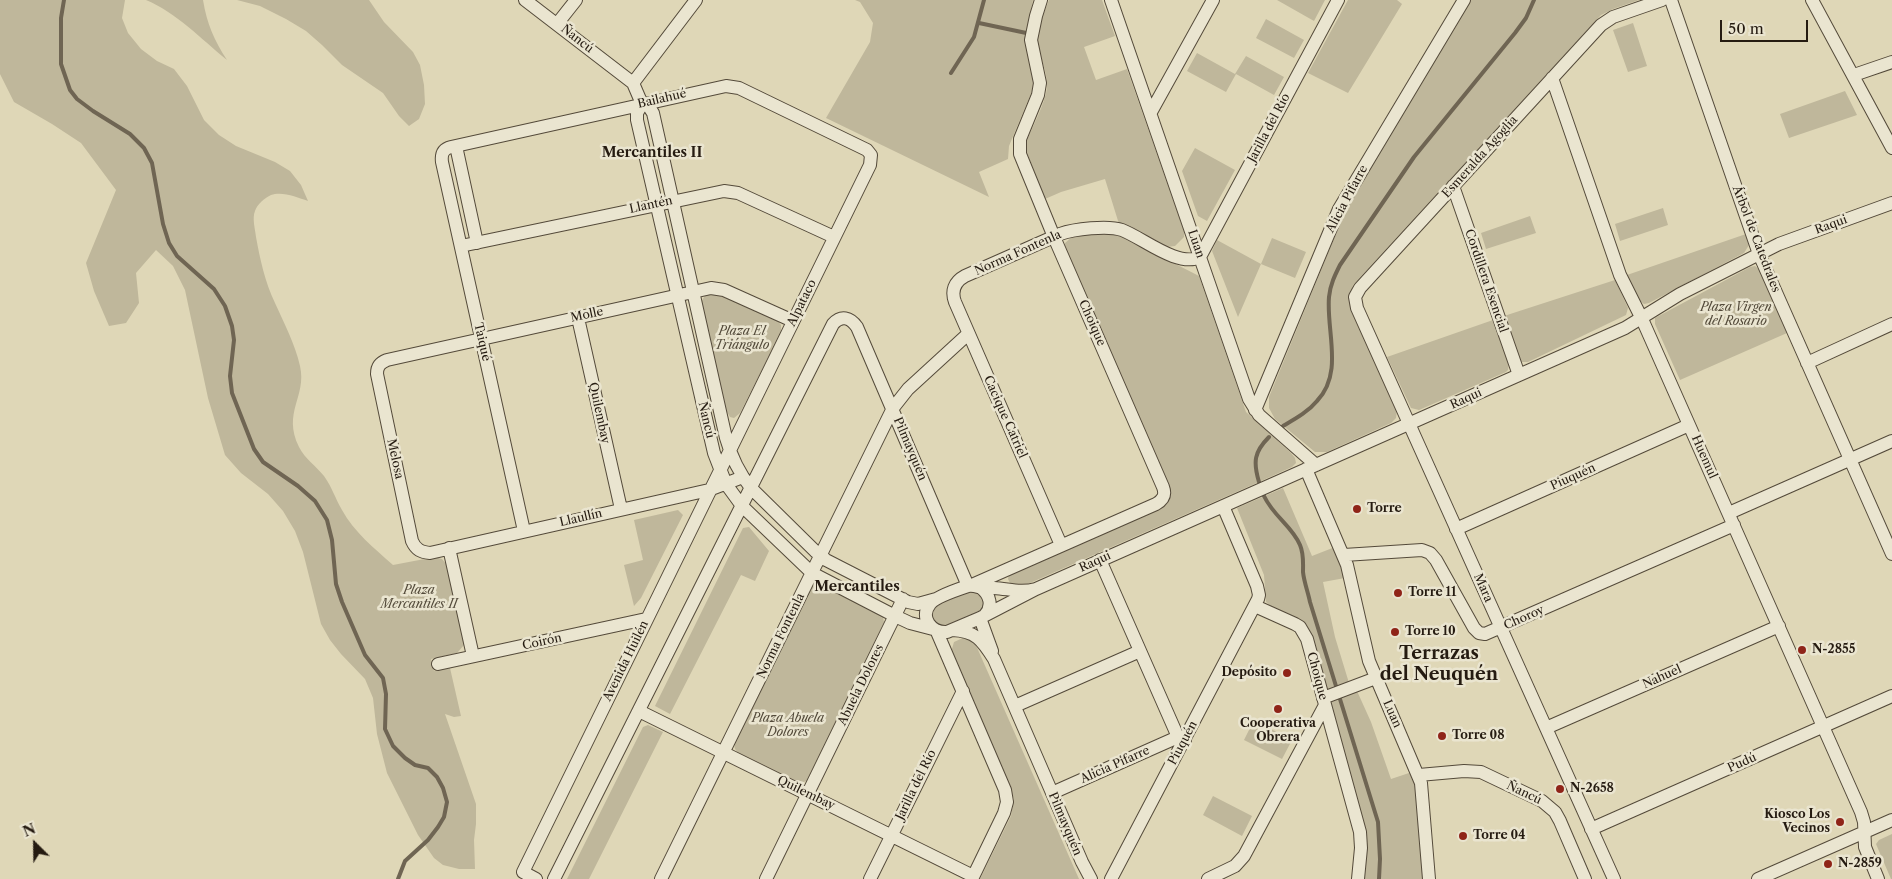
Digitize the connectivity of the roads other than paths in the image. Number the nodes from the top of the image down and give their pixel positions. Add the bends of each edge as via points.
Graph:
1 (526, 0) edge
2 (576, 0) edge
3 (696, 0) edge
4 (1041, 0) edge
5 (1111, 0) edge
6 (1213, 0) edge
7 (1338, 0) edge
8 (1464, 0) edge
9 (1662, 0) edge
10 (1671, 0) edge
11 (1812, 0) edge
12 (557, 24) junction
13 (1892, 62) edge
14 (1854, 75) junction
15 (1552, 78) junction
16 (633, 82) junction
17 (642, 104) junction
18 (1151, 112) junction
19 (456, 146) junction
20 (1892, 148) edge
21 (442, 153) joint
22 (871, 155) joint
23 (1453, 186) junction
24 (673, 201) junction
25 (1892, 203) edge
26 (657, 204) junction
27 (834, 237) junction
28 (1054, 237) junction
29 (477, 243) junction
30 (461, 246) junction
31 (1759, 254) junction
32 (1200, 257) junction
33 (954, 288) joint
34 (694, 292) junction
35 (677, 296) junction
36 (1355, 297) joint
37 (578, 318) junction
38 (1642, 319) junction
39 (792, 321) junction
40 (1892, 324) edge
41 (968, 334) junction
42 (481, 339) junction
43 (1807, 363) junction
44 (379, 366) joint
45 (1519, 375) junction
46 (893, 408) junction
47 (1255, 410) junction
48 (1409, 424) junction
49 (1689, 425) junction
50 (1892, 441) edge
51 (729, 449) junction
52 (1850, 459) junction
53 (1311, 467) junction
54 (719, 469) junction
55 (743, 477) junction
56 (726, 484) junction
57 (751, 488) junction
58 (709, 490) junction
59 (1164, 497) joint
60 (742, 506) junction
61 (1223, 506) junction
62 (620, 509) junction
63 (1728, 513) junction
64 (1734, 525) junction
65 (1456, 529) junction
66 (524, 531) junction
67 (1061, 546) junction
68 (449, 548) junction
69 (418, 550) joint
70 (1892, 554) edge
71 (821, 556) junction
72 (1344, 556) junction
73 (1100, 560) junction
74 (812, 573) junction
75 (974, 586) junction
76 (1036, 589) junction
77 (938, 598) junction
78 (903, 599) junction
79 (1255, 606) junction
80 (895, 616) junction
81 (983, 616) junction
82 (646, 619) junction
83 (1779, 626) junction
84 (1501, 628) junction
85 (952, 630) junction
86 (935, 631) junction
87 (1140, 651) junction
88 (474, 656) junction
89 (994, 659) junction
90 (438, 664) dead end
91 (1376, 678) junction
92 (962, 691) junction
93 (1892, 696) edge
94 (1327, 699) junction
95 (1014, 706) junction
96 (639, 711) junction
97 (1824, 726) junction
98 (1546, 728) junction
99 (1181, 739) junction
100 (724, 753) junction
101 (1419, 775) junction
102 (1052, 792) junction
103 (808, 794) junction
104 (1892, 820) edge
105 (1591, 829) junction
106 (1865, 832) junction
107 (891, 835) junction
108 (973, 877) edge
109 (536, 879) edge
110 (554, 879) edge
111 (662, 879) edge
112 (766, 879) edge
113 (870, 879) edge
114 (1091, 879) edge
115 (1111, 879) edge
116 (1208, 879) edge
117 (1358, 879) edge
118 (1429, 879) edge
119 (1585, 879) edge
120 (1614, 879) edge
121 (1758, 879) edge
122 (1878, 879) edge

1 - 12 street, Ñancú
2 - 12 street
3 - 16 street
4 - 28 street, Choique via 1032,40 1040,83 1019,149
5 - 18 street, Luan
6 - 18 street
7 - 32 street, Jarilla del Río
8 - 47 street, Alicia Pifarre via 1339,210
9 - 15 street, Esmeralda Agoglia via 1608,20
10 - 31 street, Árbol de Catedrales
11 - 14 street
12 - 16 street, Ñancú
13 - 14 street
14 - 20 street
15 - 23 street, Esmeralda Agoglia
15 - 38 street, Huemul via 1620,275
16 - 17 street, Ñancú
17 - 19 street, Bailahué
17 - 22 street, Bailahué via 731,86 865,148
17 - 24 street, Ñancú via 653,113
17 - 26 street, Ñancú via 636,116
18 - 32 street, Luan
19 - 21 street, Bailahué
19 - 29 street
21 - 30 street, Taiqué
22 - 27 street, Alpataco via 870,165
23 - 36 street, Esmeralda Agoglia
23 - 45 street, Cordillera Esencial
24 - 26 street, Llantén
24 - 27 street, Llantén via 719,191 734,192
24 - 34 street, Ñancú
25 - 31 street, Raqui
26 - 29 street, Llantén
26 - 35 street, Ñancú
27 - 39 street, Alpataco
28 - 32 street, Norma Fontenla via 1072,231 1116,228 1179,258 1191,260
28 - 33 street, Norma Fontenla via 965,276
28 - 59 street, Choique via 1163,487
29 - 30 street, Llantén
30 - 42 street, Taiqué
31 - 38 street, Raqui via 1668,301
31 - 43 street, Árbol de Catedrales
32 - 47 street, Luan
33 - 41 street, Cacique Catriel via 955,302
34 - 35 street, Molle
34 - 39 street, Molle via 722,289
34 - 51 street, Ñancú
35 - 37 street, Molle
35 - 54 street, Ñancú
36 - 48 street, Mara
37 - 42 street, Molle
37 - 62 street, Quilembay
38 - 45 street, Raqui
38 - 49 street, Huemul
39 - 51 street, Alpataco
40 - 43 street
41 - 46 street, Norma Fontenla via 908,389
41 - 67 street, Cacique Catriel
42 - 44 street, Molle via 387,360
42 - 66 street, Taiqué
43 - 52 street, Árbol de Catedrales
44 - 69 street, Melosa via 377,374 412,541
45 - 48 street, Raqui
46 - 57 street, Pilmayquén via 857,327 845,317 840,318 832,324
46 - 71 street, Norma Fontenla
46 - 75 street, Pilmayquén
47 - 53 street, Luan
48 - 53 street, Raqui
48 - 65 street, Mara
49 - 63 street, Huemul
49 - 65 street, Piuquén
50 - 52 street
51 - 54 street, Avenida Huilén
51 - 55 street, Ñancú
52 - 63 street
52 - 70 street, Árbol de Catedrales
53 - 61 street, Raqui
53 - 72 street, Luan
54 - 56 street, Ñancú
54 - 58 street, Avenida Huilén
55 - 56 street, Llaullín
55 - 57 street, Ñancú
56 - 58 street, Llaullín
56 - 60 street, Ñancú
57 - 60 street
57 - 71 street, Ñancú
58 - 62 street, Llaullín
58 - 82 street, Avenida Huilén
59 - 67 street, Raqui via 1156,504
60 - 74 street, Ñancú
60 - 96 street
61 - 73 street, Raqui
61 - 79 street via 1259,590
62 - 66 street, Llaullín
63 - 64 street, Huemul
64 - 83 street, Huemul
64 - 84 street, Choroy
65 - 84 street, Mara
66 - 68 street, Llaullín
67 - 75 street, Raqui
68 - 69 street, Llaullín via 430,553
68 - 88 street
71 - 74 street, Norma Fontenla
71 - 78 street, Ñancú
72 - 84 street, Choroy via 1426,551 1436,560 1476,631 1485,634
72 - 91 street, Luan via 1366,651
73 - 76 street, Raqui
73 - 87 street
74 - 80 street, Ñancú
74 - 100 street, Norma Fontenla
75 - 76 street, Raqui via 1017,592
75 - 77 street, Raqui
75 - 81 street via 987,594 990,603
76 - 81 street, Raqui
77 - 78 street, Ñancú via 918,604
77 - 86 street via 926,613
78 - 80 street, Abuela Dolores
79 - 94 street, Choique via 1300,628 1307,638
79 - 99 street, Piuquén
80 - 86 street, Ñancú
80 - 103 street, Abuela Dolores
81 - 85 street, Raqui
81 - 89 street, Pilmayquén
82 - 88 street, Coirón
82 - 109 street, Avenida Huilén via 523,872
83 - 97 street, Huemul
83 - 98 street, Nahuel
84 - 98 street, Mara
85 - 86 street, Raqui
85 - 89 street, Pilmayquén via 973,634
86 - 92 street
87 - 95 street
87 - 99 street
88 - 90 street, Coirón
89 - 95 street, Pilmayquén
91 - 94 street
91 - 101 street, Luan
92 - 107 street, Jarilla del Río
92 - 108 street via 1005,790 1007,802
93 - 97 street, Pudú
94 - 116 street via 1244,856 1235,866
94 - 117 street, Choique via 1360,832
95 - 102 street, Pilmayquén
96 - 100 street, Quilembay
96 - 110 street
97 - 105 street, Pudú
97 - 106 street, Huemul via 1863,817
98 - 105 street, Mara
99 - 102 street, Alicia Pifarre
99 - 115 street, Piuquén
100 - 103 street, Quilembay
100 - 111 street, Norma Fontenla
101 - 118 street, Luan
101 - 119 street, Ñancú via 1472,771 1488,775 1542,801 1560,821
102 - 114 street, Pilmayquén
103 - 107 street, Quilembay
103 - 112 street, Abuela Dolores
104 - 106 street
105 - 120 street, Mara
106 - 121 street
106 - 122 street, Huemul via 1865,847
107 - 108 street, Quilembay
107 - 113 street, Jarilla del Río

